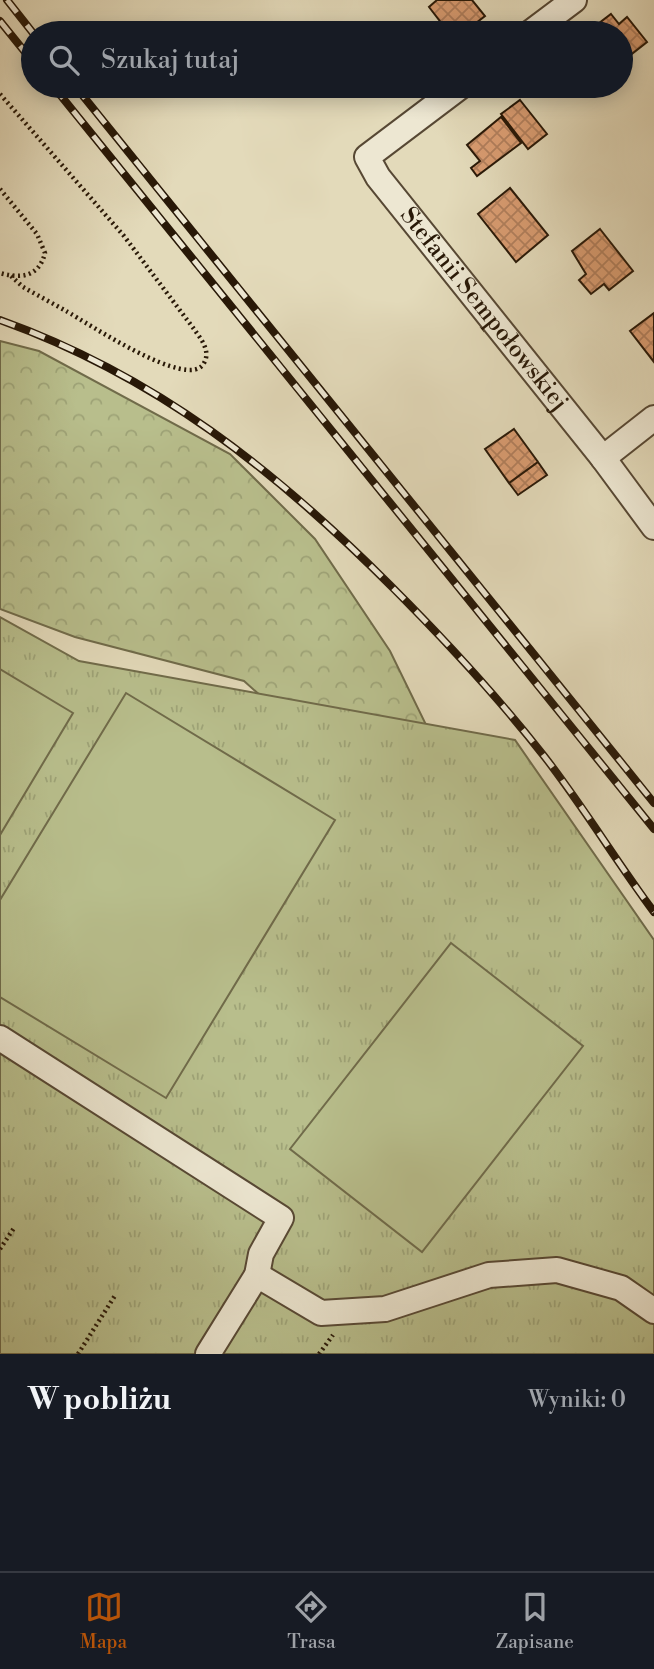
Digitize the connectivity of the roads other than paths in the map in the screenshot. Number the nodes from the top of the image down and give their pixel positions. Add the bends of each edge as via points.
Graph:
1 (574, 0) edge
2 (546, 21) edge
3 (445, 98) edge
4 (654, 418) edge
5 (603, 458) junction
6 (654, 527) edge
7 (0, 1038) edge
8 (257, 1275) junction
9 (654, 1311) edge
10 (208, 1354) edge

1 - 2 street
3 - 5 street, Stefanii Sempołowskiej via 367,158
4 - 5 street
5 - 6 street, Stefanii Sempołowskiej
7 - 8 street via 281,1218 261,1254
8 - 9 street via 321,1313 385,1309 489,1275 556,1270 621,1288
8 - 10 street

